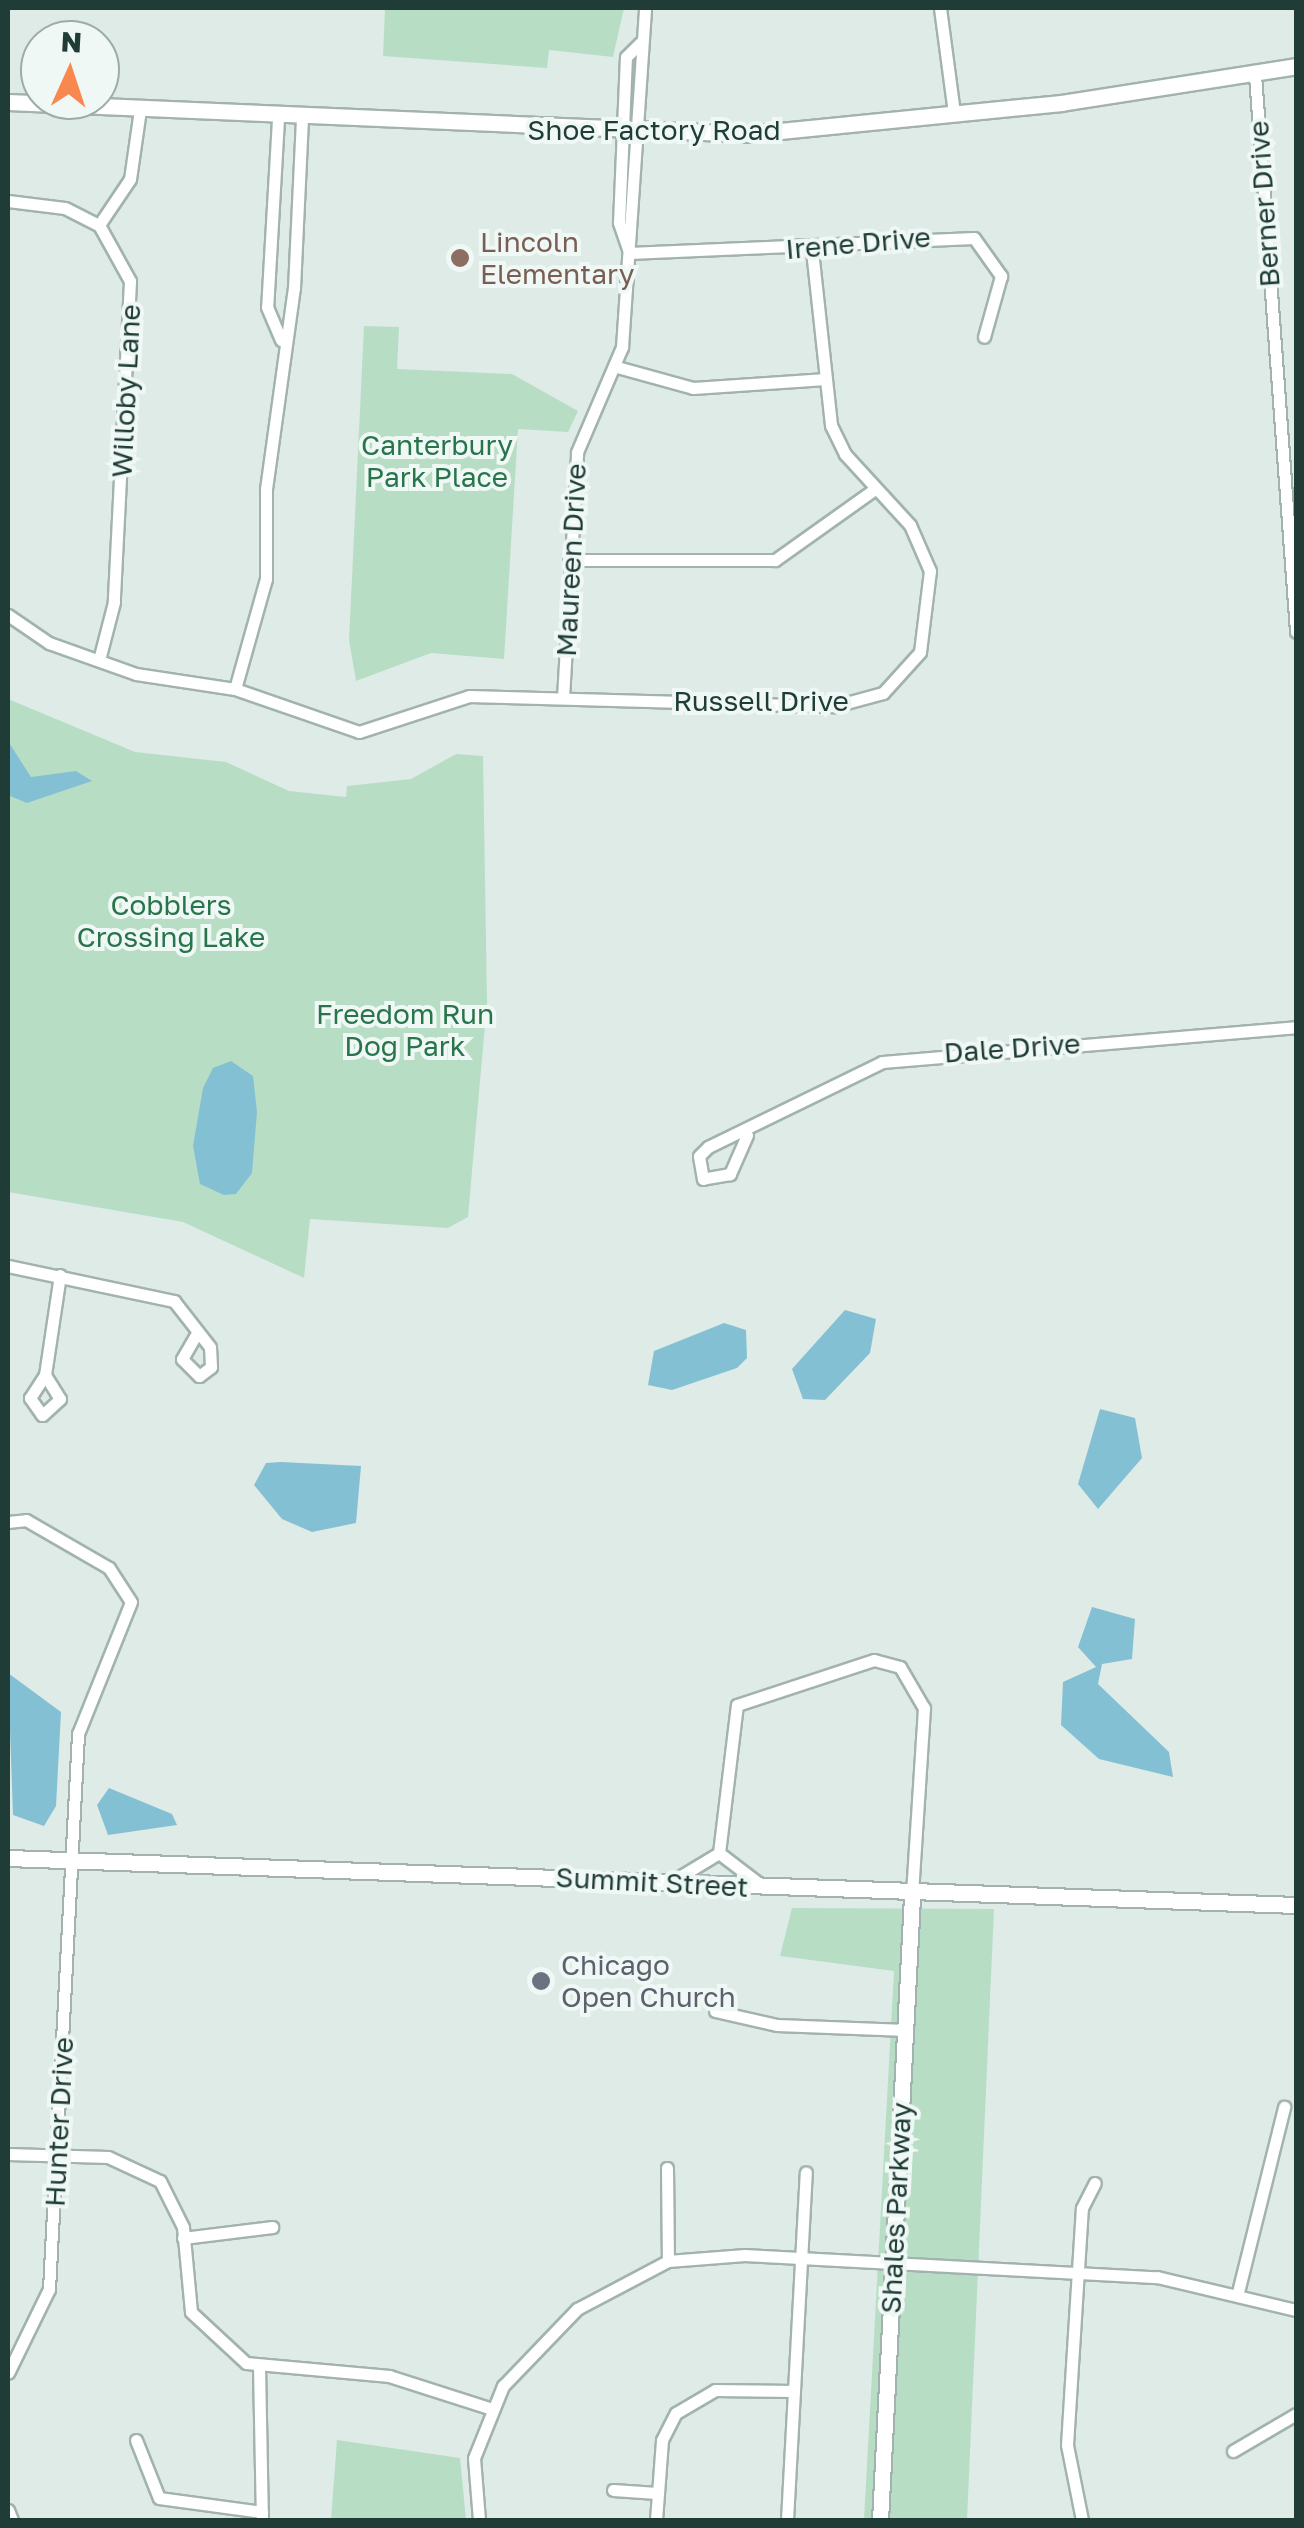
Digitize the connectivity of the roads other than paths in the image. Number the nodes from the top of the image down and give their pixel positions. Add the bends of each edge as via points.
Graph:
1 (645, 8) edge
2 (940, 8) edge
3 (640, 44) junction
4 (1296, 66) edge
5 (1254, 75) junction
6 (8, 102) edge
7 (140, 110) junction
8 (954, 113) junction
9 (278, 119) junction
10 (302, 121) junction
11 (622, 134) junction
12 (640, 135) junction
13 (8, 200) edge
14 (99, 226) junction
15 (812, 249) junction
16 (630, 253) junction
17 (984, 337) dead end
18 (281, 340) junction
19 (617, 367) junction
20 (826, 379) junction
21 (876, 489) junction
22 (569, 560) junction
23 (8, 615) edge
24 (1296, 631) edge
25 (99, 660) junction
26 (235, 688) junction
27 (563, 698) junction
28 (1296, 1027) edge
29 (747, 1135) junction
30 (8, 1266) edge
31 (60, 1275) junction
32 (196, 1336) dead end
33 (45, 1375) dead end
34 (8, 1522) edge
35 (719, 1853) junction
36 (8, 1858) edge
37 (76, 1860) junction
38 (644, 1880) junction
39 (776, 1888) junction
40 (912, 1896) junction
41 (1296, 1905) edge
42 (715, 2011) dead end
43 (906, 2030) junction
44 (1284, 2106) dead end
45 (8, 2154) edge
46 (58, 2154) junction
47 (667, 2168) dead end
48 (806, 2173) dead end
49 (1095, 2183) dead end
50 (272, 2228) dead end
51 (183, 2238) junction
52 (802, 2258) junction
53 (668, 2261) junction
54 (893, 2264) junction
55 (1077, 2274) junction
56 (1238, 2292) junction
57 (1296, 2310) edge
58 (259, 2366) junction
59 (8, 2374) edge
60 (794, 2391) junction
61 (489, 2408) junction
62 (1296, 2414) edge
63 (136, 2440) dead end
64 (1233, 2451) dead end
65 (613, 2490) dead end
66 (657, 2492) junction
67 (8, 2510) edge
68 (262, 2516) edge
69 (12, 2520) edge
70 (479, 2520) edge
71 (656, 2520) edge
72 (787, 2520) edge
73 (880, 2520) edge
74 (1082, 2520) edge

1 - 3 street, Maureen Drive
2 - 8 street
3 - 11 street, Maureen Drive via 626,57
3 - 12 street, Maureen Drive
4 - 5 street, Shoe Factory Road
5 - 8 street, Shoe Factory Road
5 - 24 street, Berner Drive
6 - 7 street, Shoe Factory Road
7 - 9 street, Shoe Factory Road
7 - 14 street via 130,179
8 - 12 street, Shoe Factory Road
9 - 10 street, Shoe Factory Road
9 - 18 street via 267,307
10 - 11 street, Shoe Factory Road
10 - 18 street via 294,288
11 - 12 street, Shoe Factory Road
11 - 16 street, Maureen Drive via 619,223
12 - 16 street, Maureen Drive
13 - 14 street via 65,208
14 - 25 street, Willoby Lane via 120,254 132,298 114,602
15 - 16 street, Irene Drive
15 - 17 street, Irene Drive via 974,238 1001,276
15 - 20 street, Russell Drive
16 - 19 street, Maureen Drive
18 - 26 street via 266,579
19 - 20 street via 693,388
19 - 22 street, Maureen Drive via 577,452
20 - 21 street, Russell Drive via 831,425
21 - 22 street via 775,560
21 - 27 street, Russell Drive via 926,551 931,588 920,652 884,693 834,706
22 - 27 street, Maureen Drive
23 - 25 street, Russell Drive
25 - 26 street, Russell Drive
26 - 27 street, Russell Drive via 359,732 469,696
28 - 29 street, Dale Drive via 901,1058 824,1084
29 - 29 street, Dale Drive via 730,1174 704,1179 699,1156
30 - 31 street
31 - 32 street via 162,1294 187,1312
31 - 33 street
34 - 37 street, Hunter Drive via 26,1520 109,1568 131,1602 78,1734
35 - 38 street via 693,1874
35 - 39 street
35 - 40 street via 736,1704 874,1660 900,1667 924,1708
36 - 37 street, Summit Street
37 - 38 street, Summit Street
37 - 46 street, Hunter Drive
38 - 39 street, Summit Street
39 - 40 street, Summit Street
40 - 41 street, Summit Street
40 - 43 street, Shales Parkway
42 - 43 street via 777,2025
43 - 54 street, Shales Parkway
44 - 56 street
45 - 46 street
46 - 51 street via 146,2169 170,2192
46 - 59 street, Hunter Drive via 49,2289
47 - 53 street
48 - 52 street
49 - 55 street via 1082,2208
50 - 51 street
51 - 58 street via 190,2312 230,2354
52 - 53 street
52 - 54 street
52 - 60 street
53 - 61 street via 578,2310
54 - 55 street
54 - 73 street, Shales Parkway
55 - 56 street
55 - 74 street via 1067,2446
56 - 57 street
58 - 61 street via 389,2376
58 - 68 street
60 - 66 street via 728,2388 686,2404 662,2440
60 - 72 street
61 - 70 street via 474,2458
62 - 64 street
63 - 68 street via 159,2498
65 - 66 street
66 - 71 street
67 - 69 street

